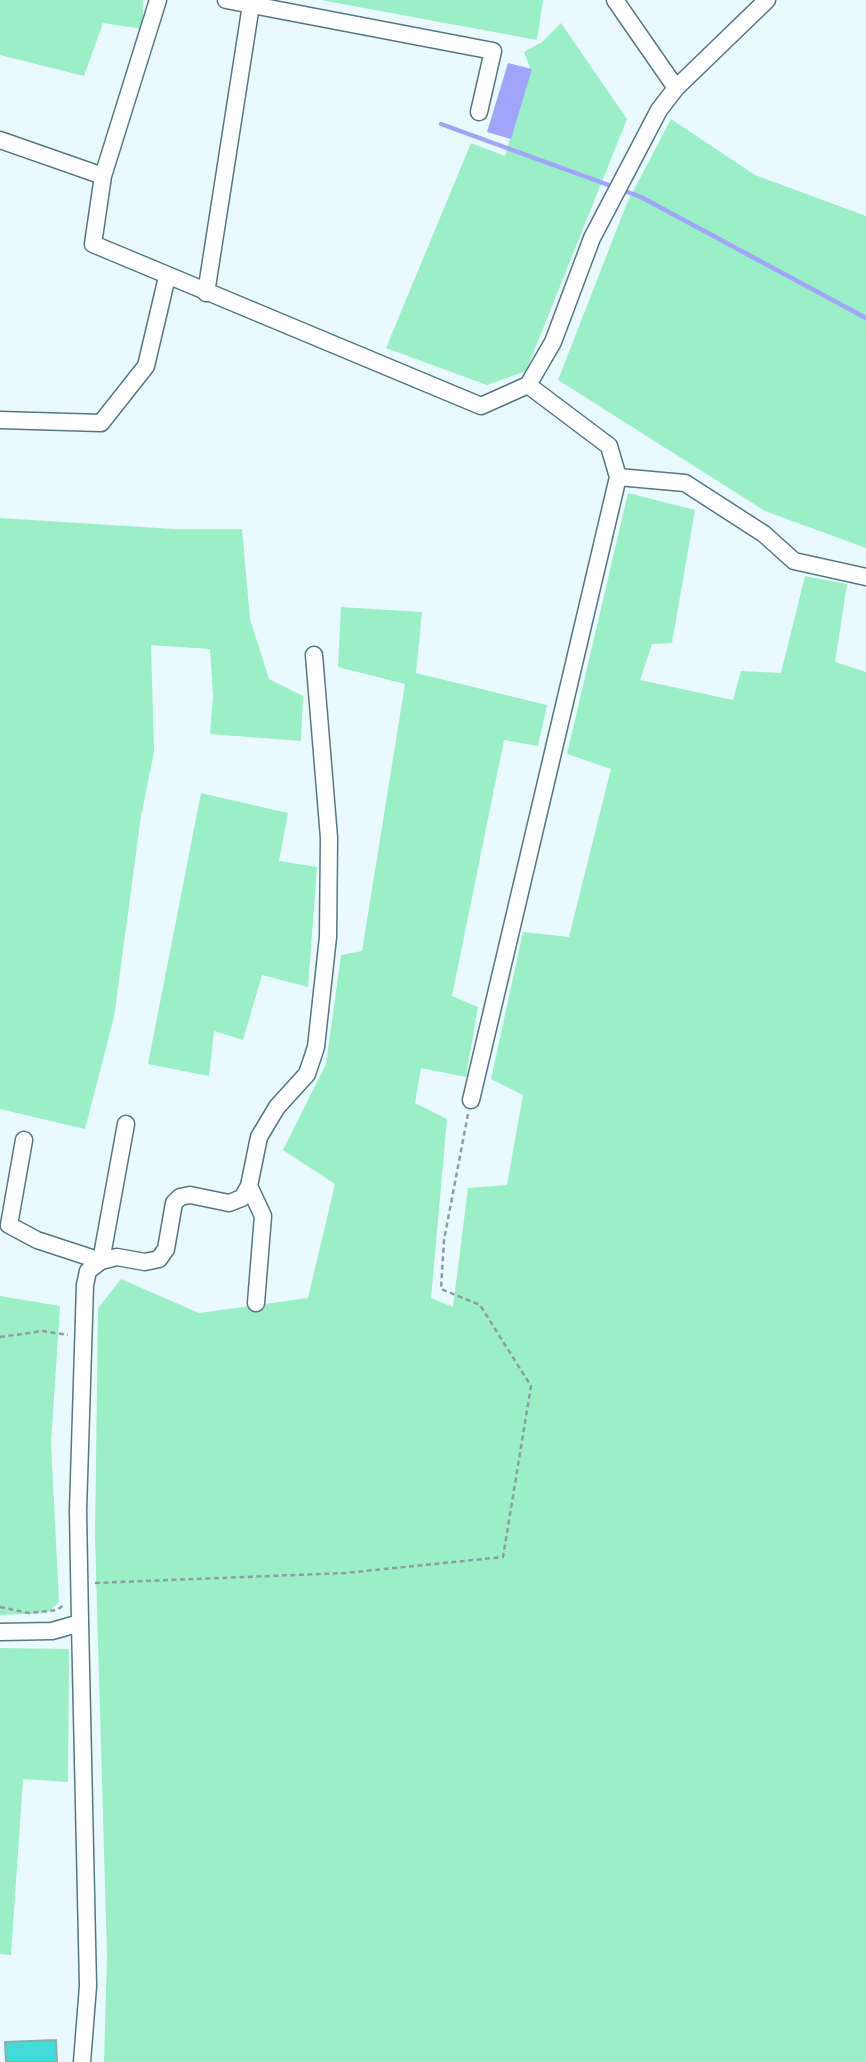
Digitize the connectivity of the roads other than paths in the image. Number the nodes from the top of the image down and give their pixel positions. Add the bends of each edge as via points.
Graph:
1 (158, 0) edge
2 (226, 0) edge
3 (615, 0) edge
4 (767, 0) edge
5 (251, 5) junction
6 (676, 88) junction
7 (479, 112) dead end
8 (0, 140) edge
9 (103, 176) junction
10 (167, 277) junction
11 (206, 293) junction
12 (528, 385) junction
13 (0, 420) edge
14 (618, 477) junction
15 (866, 577) edge
16 (314, 655) dead end
17 (471, 1100) road end
18 (126, 1124) dead end
19 (24, 1140) dead end
20 (248, 1186) junction
21 (101, 1261) junction
22 (256, 1303) dead end
23 (80, 1623) junction
24 (0, 1632) edge
25 (82, 2062) edge

1 - 9 street
2 - 5 street
3 - 6 street
4 - 6 street
5 - 7 street via 493,51
5 - 11 street
6 - 12 street via 659,110 592,238 552,342
8 - 9 street
9 - 10 street via 93,244
10 - 11 street
10 - 13 street via 146,366 101,424
11 - 12 street via 481,405
12 - 14 street via 610,446
14 - 15 street via 685,483 764,534 794,561
14 - 17 street
16 - 20 street via 330,838 328,937 316,1046 306,1074 277,1107 259,1137
18 - 21 street
19 - 21 street via 9,1225 37,1240
20 - 21 street via 242,1198 229,1203 180,1196 159,1259
20 - 22 street via 264,1224
21 - 23 street via 88,1271 85,1285 78,1511
23 - 24 street via 51,1631
23 - 25 street via 88,1986

